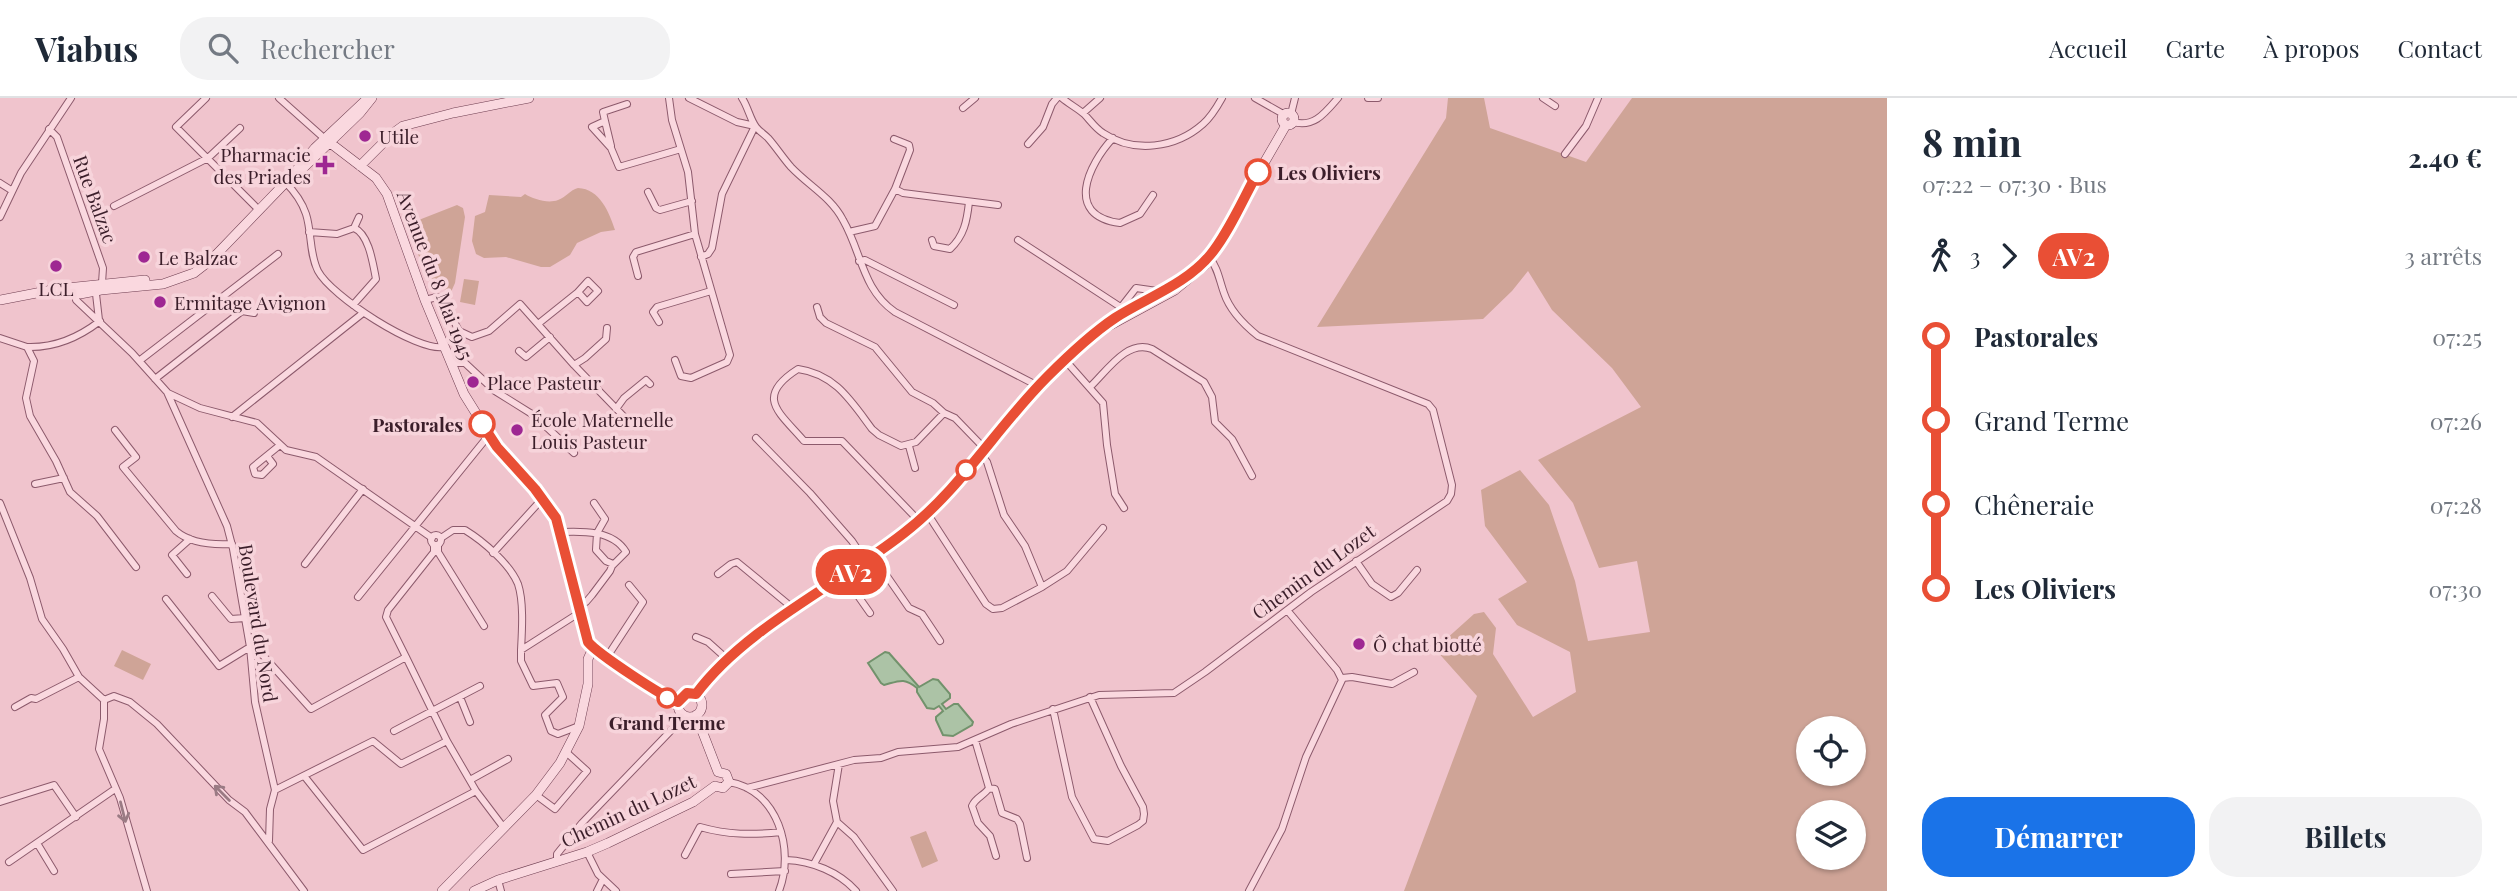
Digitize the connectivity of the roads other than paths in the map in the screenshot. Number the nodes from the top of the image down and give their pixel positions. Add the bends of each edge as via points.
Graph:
1 (71, 98) edge
2 (206, 98) edge
3 (279, 98) edge
4 (370, 98) edge
5 (529, 98) edge
6 (669, 98) edge
7 (689, 98) edge
8 (742, 98) edge
9 (975, 98) edge
10 (1060, 98) edge
11 (1100, 98) edge
12 (1222, 98) edge
13 (1255, 98) edge
14 (1295, 98) edge
15 (1338, 98) edge
16 (1368, 98) edge
17 (1378, 98) edge
18 (1543, 98) edge
19 (1598, 98) edge
20 (626, 104) dead end
21 (1555, 106) dead end
22 (963, 108) dead end
23 (1083, 113) junction
24 (1289, 119) junction
25 (605, 121) junction
26 (755, 126) junction
27 (240, 128) dead end
28 (49, 129) junction
29 (1113, 138) junction
30 (894, 139) dead end
31 (327, 141) junction
32 (1028, 144) dead end
33 (611, 148) junction
34 (681, 149) junction
35 (1565, 154) dead end
36 (208, 158) junction
37 (360, 166) junction
38 (287, 181) junction
39 (0, 183) edge
40 (895, 189) junction
41 (11, 190) junction
42 (648, 192) dead end
43 (1153, 195) dead end
44 (692, 201) junction
45 (969, 202) junction
46 (998, 205) dead end
47 (114, 206) dead end
48 (258, 210) junction
49 (0, 217) edge
50 (359, 217) dead end
51 (354, 228) junction
52 (309, 232) junction
53 (849, 232) junction
54 (695, 234) junction
55 (932, 240) dead end
56 (1018, 240) dead end
57 (278, 254) dead end
58 (701, 257) junction
59 (1209, 257) junction
60 (859, 261) junction
61 (639, 275) dead end
62 (99, 287) junction
63 (77, 290) junction
64 (711, 291) junction
65 (578, 292) dead end
66 (1159, 296) junction
67 (0, 300) edge
68 (425, 300) junction
69 (353, 305) junction
70 (954, 305) dead end
71 (817, 307) dead end
72 (1124, 312) junction
73 (254, 313) dead end
74 (363, 313) junction
75 (100, 321) junction
76 (659, 322) dead end
77 (538, 324) junction
78 (607, 328) dead end
79 (550, 337) junction
80 (0, 338) edge
81 (27, 347) junction
82 (444, 347) junction
83 (519, 351) dead end
84 (139, 360) junction
85 (675, 360) dead end
86 (1065, 360) junction
87 (451, 363) junction
88 (573, 365) junction
89 (155, 379) junction
90 (650, 384) dead end
91 (1038, 386) junction
92 (1090, 387) junction
93 (167, 392) junction
94 (616, 409) junction
95 (944, 413) junction
96 (232, 417) junction
97 (634, 426) dead end
98 (116, 430) dead end
99 (489, 435) junction
100 (756, 438) dead end
101 (280, 445) junction
102 (909, 446) junction
103 (982, 451) junction
104 (574, 453) dead end
105 (267, 456) dead end
106 (915, 468) dead end
107 (1252, 476) dead end
108 (64, 478) junction
109 (35, 484) dead end
110 (363, 489) junction
111 (543, 498) junction
112 (0, 503) edge
113 (594, 503) dead end
114 (1124, 508) dead end
115 (927, 513) junction
116 (919, 521) junction
117 (415, 526) junction
118 (1103, 528) dead end
119 (559, 532) junction
120 (597, 534) junction
121 (190, 539) junction
122 (435, 543) junction
123 (232, 544) junction
124 (493, 553) junction
125 (870, 559) junction
126 (1356, 561) junction
127 (304, 564) dead end
128 (613, 564) junction
129 (136, 568) dead end
130 (1418, 570) dead end
131 (187, 574) dead end
132 (718, 574) dead end
133 (844, 576) junction
134 (629, 585) dead end
135 (1042, 587) junction
136 (212, 596) dead end
137 (358, 597) dead end
138 (166, 599) dead end
139 (578, 609) junction
140 (794, 609) junction
141 (1287, 610) junction
142 (870, 613) dead end
143 (245, 618) junction
144 (484, 626) dead end
145 (696, 637) dead end
146 (940, 641) dead end
147 (250, 646) junction
148 (593, 648) junction
149 (521, 650) junction
150 (405, 657) junction
151 (607, 657) junction
152 (727, 659) junction
153 (1414, 672) dead end
154 (79, 677) junction
155 (1342, 678) junction
156 (480, 686) dead end
157 (696, 694) junction
158 (460, 697) junction
159 (1090, 697) junction
160 (104, 700) junction
161 (678, 702) junction
162 (15, 707) dead end
163 (1054, 709) junction
164 (431, 711) junction
165 (696, 715) junction
166 (685, 716) junction
167 (470, 722) dead end
168 (579, 726) junction
169 (394, 731) dead end
170 (975, 740) junction
171 (447, 741) junction
172 (566, 752) junction
173 (508, 760) dead end
174 (839, 764) junction
175 (718, 772) junction
176 (305, 777) junction
177 (470, 780) junction
178 (729, 782) junction
179 (715, 786) junction
180 (747, 788) junction
181 (989, 788) junction
182 (116, 789) junction
183 (275, 790) junction
184 (476, 791) junction
185 (536, 795) junction
186 (0, 802) edge
187 (76, 817) junction
188 (837, 822) junction
189 (503, 828) junction
190 (781, 832) junction
191 (269, 841) junction
192 (37, 843) junction
193 (587, 852) junction
194 (685, 855) dead end
195 (996, 856) dead end
196 (1027, 858) dead end
197 (786, 860) junction
198 (9, 862) dead end
199 (557, 862) junction
200 (814, 863) junction
201 (54, 871) dead end
202 (785, 871) junction
203 (731, 874) dead end
204 (603, 879) junction
205 (498, 880) junction
206 (849, 883) junction
207 (444, 890) edge
208 (147, 891) edge
209 (304, 891) edge
210 (474, 891) edge
211 (501, 891) edge
212 (597, 891) edge
213 (616, 891) edge
214 (779, 891) edge
215 (847, 891) edge
216 (856, 891) edge
217 (893, 891) edge
218 (1249, 891) edge

1 - 28 street
2 - 36 street via 176,127
3 - 31 street
4 - 31 street
5 - 37 street via 403,126
6 - 34 street
7 - 26 street
8 - 26 street
9 - 22 street
10 - 23 street
10 - 32 street
11 - 23 street
12 - 29 street via 1204,124 1163,145 1135,145
13 - 24 street
14 - 24 street
15 - 24 street via 1313,122 1303,125
16 - 17 street
18 - 21 street
19 - 35 street via 1586,126
20 - 25 street via 603,113
23 - 29 street
24 - 59 street
25 - 33 street
25 - 33 street via 593,127
26 - 53 street via 792,168 823,193
26 - 58 street via 722,194 712,248
27 - 36 street
28 - 41 street
28 - 62 street, Rue Balzac via 57,137 99,253 103,268
29 - 43 street via 1087,175 1089,207 1101,218 1120,223 1140,214
30 - 40 street via 909,145 910,150
31 - 37 street, Avenue du 8 Mai 1945
31 - 38 street via 306,167
33 - 34 street via 619,167
34 - 44 street
36 - 47 street
36 - 48 street
37 - 68 street, Avenue du 8 Mai 1945 via 387,194
38 - 48 street
38 - 52 street via 303,206
39 - 41 street
40 - 45 street
40 - 53 street via 874,226
41 - 49 street
42 - 44 street via 660,210
44 - 54 street
45 - 46 street
45 - 55 street via 967,225 955,244 950,249 938,248
48 - 62 street via 203,266 178,280
50 - 51 street
51 - 52 street via 337,234
51 - 69 street via 362,233 376,279
52 - 69 street via 318,271
53 - 60 street
54 - 58 street
54 - 61 street via 636,252 633,257
56 - 72 street
57 - 84 street
58 - 64 street
59 - 66 street
59 - 126 street, Chemin du Lozet via 1226,300 1258,337 1423,400 1433,410 1451,494 1442,505
60 - 70 street
60 - 91 street via 876,295 895,312
62 - 63 street
62 - 75 street
63 - 67 street
63 - 75 street, Boulevard du Nord via 76,300
64 - 76 street via 657,307 653,312
64 - 85 street via 730,355 727,362 691,378 681,376
65 - 77 street
66 - 72 street
66 - 72 street via 1154,290 1136,288
68 - 77 street via 442,299 456,327 467,337 484,334 520,304
68 - 82 street, Avenue du 8 Mai 1945
69 - 74 street
71 - 95 street via 826,323 875,347 912,392
72 - 86 street
73 - 89 street via 242,312
74 - 82 street via 431,346
74 - 96 street
75 - 81 street via 76,337 43,348
75 - 84 street, Boulevard du Nord
77 - 79 street
78 - 88 street via 606,339
79 - 83 street via 526,356
79 - 88 street
80 - 81 street
81 - 108 street via 34,361 26,398 30,416
82 - 87 street, Avenue du 8 Mai 1945
84 - 89 street, Boulevard du Nord
86 - 91 street
86 - 92 street
87 - 99 street, Avenue du 8 Mai 1945
87 - 104 street via 465,363 495,391 535,416
88 - 94 street
89 - 93 street, Boulevard du Nord
90 - 94 street via 646,380
91 - 103 street
92 - 107 street via 1132,348 1152,349 1209,388 1215,422 1232,439
92 - 114 street via 1103,403 1115,494
93 - 96 street
93 - 123 street, Boulevard du Nord
94 - 97 street
95 - 102 street
95 - 103 street via 955,418
96 - 101 street via 257,423
98 - 121 street via 136,457 123,467 177,531
99 - 111 street, Avenue du 8 Mai 1945
99 - 117 street
100 - 125 street
101 - 105 street
101 - 110 street via 316,457
102 - 106 street
102 - 116 street via 878,435 837,384 805,370 798,369 774,388 776,408 804,441 842,441
103 - 115 street
103 - 135 street via 1002,510 1025,546
108 - 109 street
108 - 129 street via 70,492 97,516
110 - 117 street
110 - 127 street
111 - 119 street, Avenue du 8 Mai 1945
111 - 124 street
112 - 154 street via 41,619
113 - 120 street via 605,519
115 - 116 street
115 - 135 street via 989,607 1002,608
116 - 125 street
117 - 122 street
117 - 137 street
118 - 135 street via 1067,571
119 - 120 street
119 - 139 street, Avenue du 8 Mai 1945
120 - 128 street via 596,550
120 - 128 street via 607,535 625,550
121 - 123 street
121 - 131 street via 172,555
122 - 124 street via 440,544 453,530 465,530
122 - 144 street
122 - 150 street via 434,552 386,617
123 - 143 street, Boulevard du Nord
124 - 149 street via 518,585
125 - 133 street
125 - 146 street via 909,608 922,614
126 - 130 street via 1372,584 1391,597
126 - 141 street, Chemin du Lozet
128 - 139 street
132 - 140 street via 737,562
133 - 140 street
133 - 142 street
134 - 151 street via 643,602
136 - 143 street via 231,619
138 - 147 street via 219,666
139 - 148 street, Avenue du 8 Mai 1945
139 - 149 street
140 - 152 street
141 - 155 street
141 - 159 street, Chemin du Lozet via 1174,693
143 - 147 street, Boulevard du Nord
145 - 152 street
147 - 150 street via 311,709
147 - 183 street, Boulevard du Nord via 254,702
148 - 151 street
148 - 168 street
149 - 168 street via 533,686 556,683 563,697 545,715 551,731 558,734
150 - 164 street
151 - 161 street
152 - 157 street
153 - 155 street via 1392,684
154 - 160 street
154 - 162 street
155 - 218 street via 1306,757 1282,829
156 - 158 street
157 - 161 street via 687,693
157 - 165 street via 702,703
158 - 164 street
158 - 167 street
159 - 163 street, Chemin du Lozet
159 - 163 street via 1143,807 1143,821 1108,841 1094,839 1076,807
160 - 182 street via 99,749
191 -> 160 street via 244,810 147,715 125,699 114,696
161 - 166 street
163 - 170 street, Chemin du Lozet
164 - 169 street
164 - 171 street
165 - 166 street
165 - 175 street
166 - 199 street via 582,823 557,854
168 - 172 street
170 - 174 street, Chemin du Lozet via 958,747 898,752
170 - 181 street
171 - 176 street via 401,764 373,741
171 - 177 street
172 - 185 street
172 - 185 street via 587,771 555,809
173 - 177 street
174 - 180 street, Chemin du Lozet
174 - 188 street via 832,801
175 - 178 street via 726,774
175 - 179 street via 712,780
176 - 183 street
176 - 184 street via 363,850
177 - 184 street
178 - 179 street via 723,788
178 - 180 street
179 - 193 street, Chemin du Lozet via 693,802
180 - 190 street via 772,812
181 - 195 street via 972,806
181 - 196 street via 995,789 1002,813 1020,824
182 - 187 street
182 -> 208 street
183 - 191 street, Boulevard du Nord
184 - 189 street
185 - 189 street
186 - 187 street via 54,785
187 - 192 street
188 - 200 street
188 - 217 street via 854,837
189 - 207 street
190 - 194 street via 749,835 700,827
190 - 197 street
191 - 209 street
192 - 198 street
192 - 201 street
193 - 199 street, Chemin du Lozet
193 - 204 street
197 - 200 street
197 - 202 street
199 - 205 street, Chemin du Lozet
200 - 206 street
202 - 203 street
202 - 214 street
204 - 212 street
204 - 213 street
205 - 210 street, Chemin du Lozet
205 - 211 street
206 - 215 street
206 - 216 street

